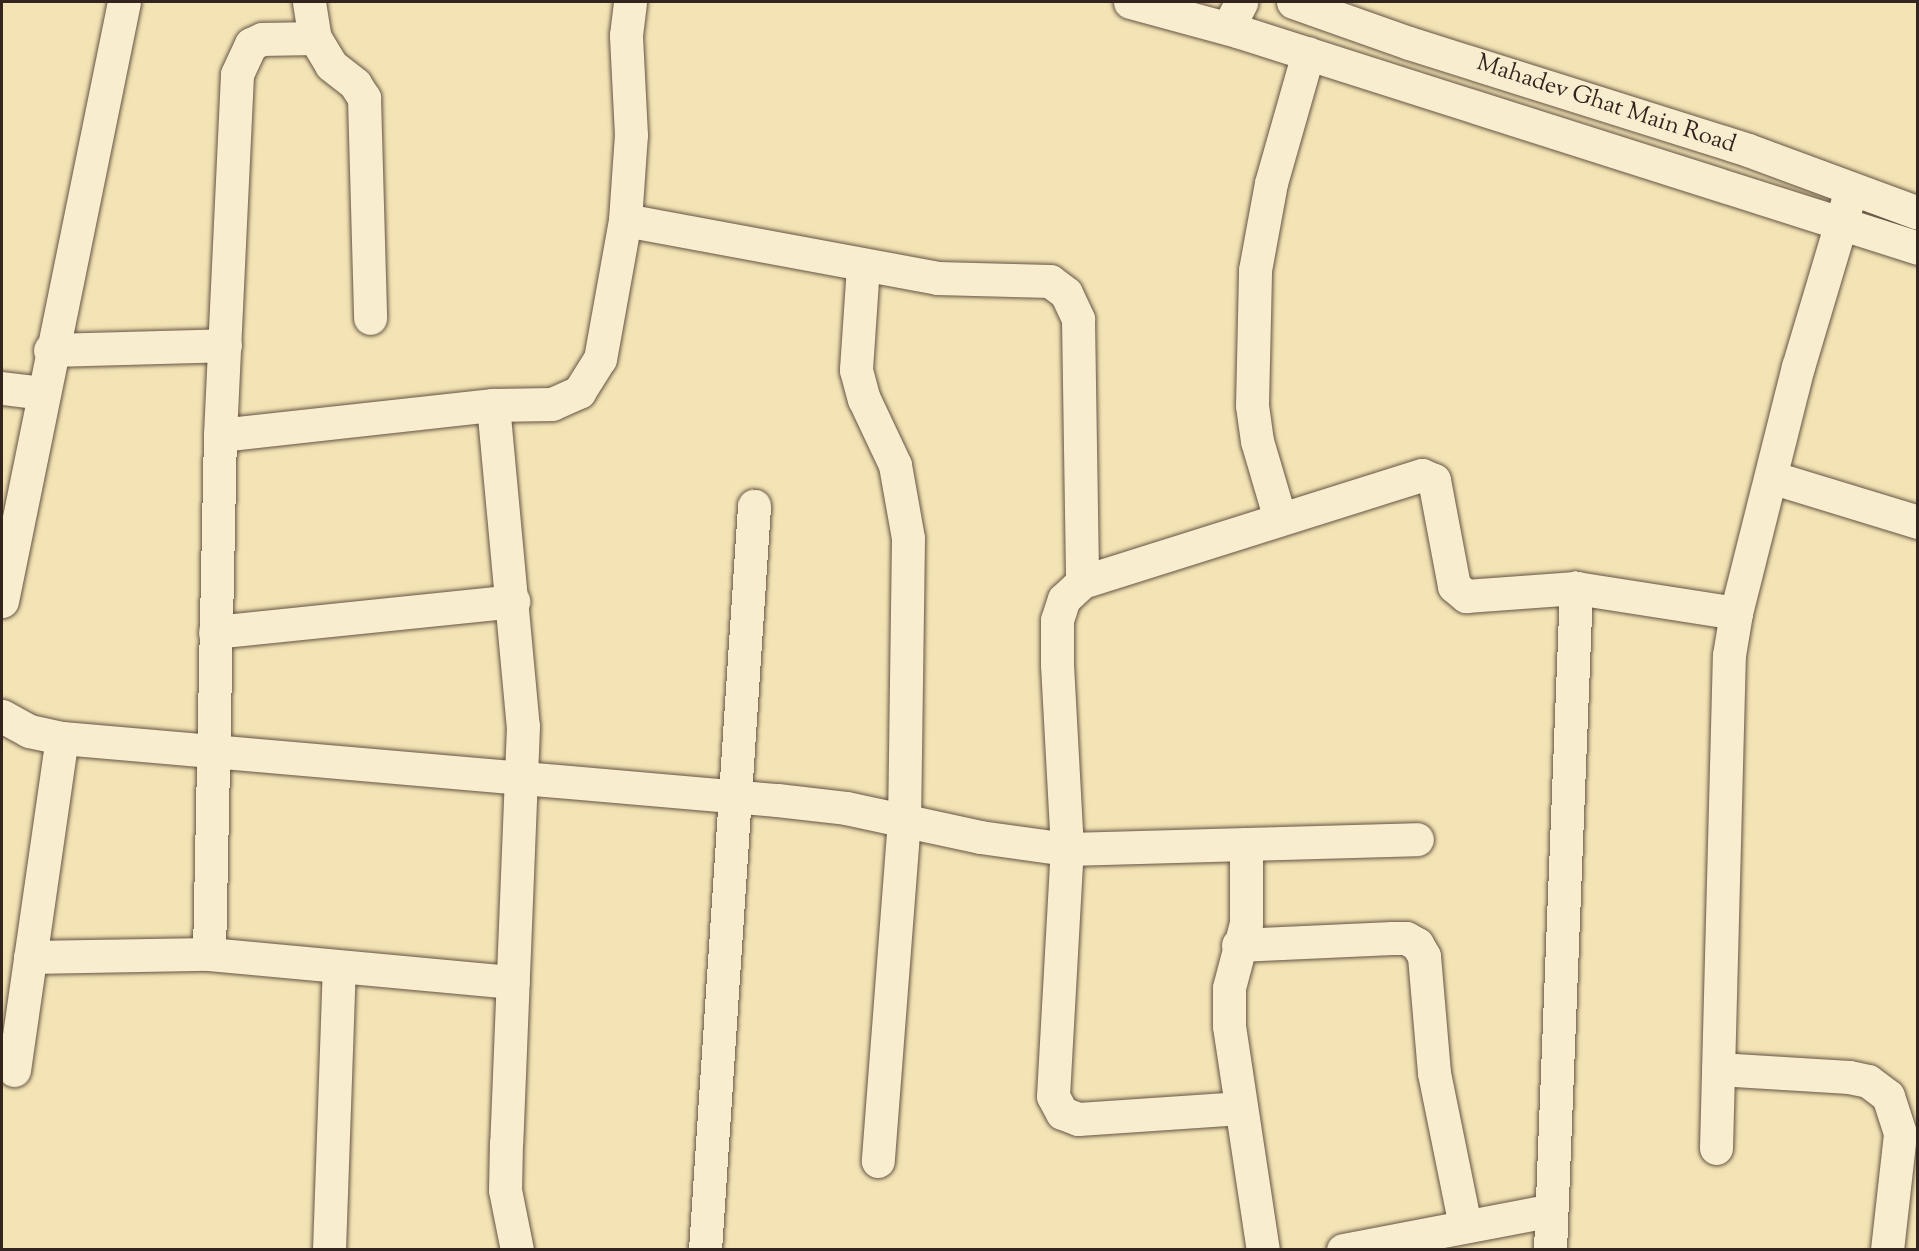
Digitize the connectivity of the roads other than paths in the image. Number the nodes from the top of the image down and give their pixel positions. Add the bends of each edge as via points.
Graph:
1 (124, 2) edge
2 (309, 2) edge
3 (630, 2) edge
4 (1130, 2) edge
5 (1293, 2) edge
6 (1234, 15) edge
7 (315, 38) junction
8 (1308, 53) junction
9 (1851, 189) junction
10 (1917, 213) edge
11 (625, 220) junction
12 (1841, 221) junction
13 (1917, 248) edge
14 (863, 266) junction
15 (370, 318) dead end
16 (225, 345) junction
17 (50, 350) junction
18 (2, 388) edge
19 (42, 393) junction
20 (493, 405) junction
21 (220, 435) junction
22 (1771, 477) junction
23 (754, 506) dead end
24 (1280, 519) junction
25 (1917, 522) edge
26 (1082, 582) junction
27 (1576, 588) junction
28 (2, 601) edge
29 (513, 601) junction
30 (1736, 613) junction
31 (215, 632) junction
32 (2, 716) edge
33 (62, 738) junction
34 (212, 750) junction
35 (523, 778) junction
36 (732, 796) junction
37 (904, 820) junction
38 (1417, 839) dead end
39 (1246, 844) junction
40 (1067, 849) junction
41 (1238, 945) junction
42 (209, 954) junction
43 (30, 957) junction
44 (339, 968) junction
45 (513, 982) junction
46 (1718, 1069) junction
47 (14, 1070) dead end
48 (1241, 1108) junction
49 (1716, 1148) dead end
50 (878, 1161) dead end
51 (1548, 1211) junction
52 (1465, 1226) junction
53 (329, 1250) edge
54 (517, 1250) edge
55 (705, 1250) edge
56 (1263, 1250) edge
57 (1342, 1250) edge
58 (1550, 1250) edge
59 (1887, 1250) edge

1 - 17 street
2 - 7 street
3 - 11 street via 626,35 631,135
4 - 6 street
5 - 9 street, Mahadev Ghat Main Road via 1409,43 1748,150
6 - 8 street
7 - 15 street via 331,65 355,84 364,98
7 - 16 street via 262,39 251,44 237,74
8 - 12 street
8 - 24 street via 1271,183 1255,270 1252,405 1257,441
9 - 10 street, Mahadev Ghat Main Road
9 - 12 street
11 - 14 street
11 - 20 street via 600,359 592,376 579,392 552,404
12 - 13 street
12 - 22 street
14 - 26 street via 949,279 1050,281 1066,293 1078,319
14 - 37 street via 856,370 864,399 895,465 908,538
16 - 17 street
16 - 21 street
17 - 19 street
18 - 19 street
19 - 28 street
20 - 21 street
20 - 29 street
21 - 31 street
22 - 25 street
22 - 30 street
23 - 36 street
24 - 26 street
24 - 27 street via 1422,475 1434,480 1454,586 1466,596
26 - 40 street via 1064,599 1057,620
27 - 30 street
27 - 51 street
29 - 31 street
29 - 35 street
30 - 46 street via 1729,655
31 - 34 street
32 - 33 street via 29,731
33 - 34 street
33 - 43 street
34 - 35 street
34 - 42 street
35 - 36 street
35 - 45 street
36 - 37 street via 846,808
36 - 55 street
37 - 40 street
37 - 50 street
38 - 39 street
39 - 40 street
39 - 41 street via 1246,923
40 - 48 street via 1053,1096 1062,1113 1095,1119
41 - 48 street via 1229,988 1229,1026
41 - 52 street via 1392,938 1406,938 1417,944 1424,956 1434,1073
42 - 43 street
42 - 44 street
43 - 47 street
44 - 45 street
44 - 53 street
45 - 54 street via 505,1190
46 - 49 street
46 - 59 street via 1850,1077 1868,1081 1888,1096 1900,1134
48 - 56 street
51 - 52 street
51 - 58 street
52 - 57 street

